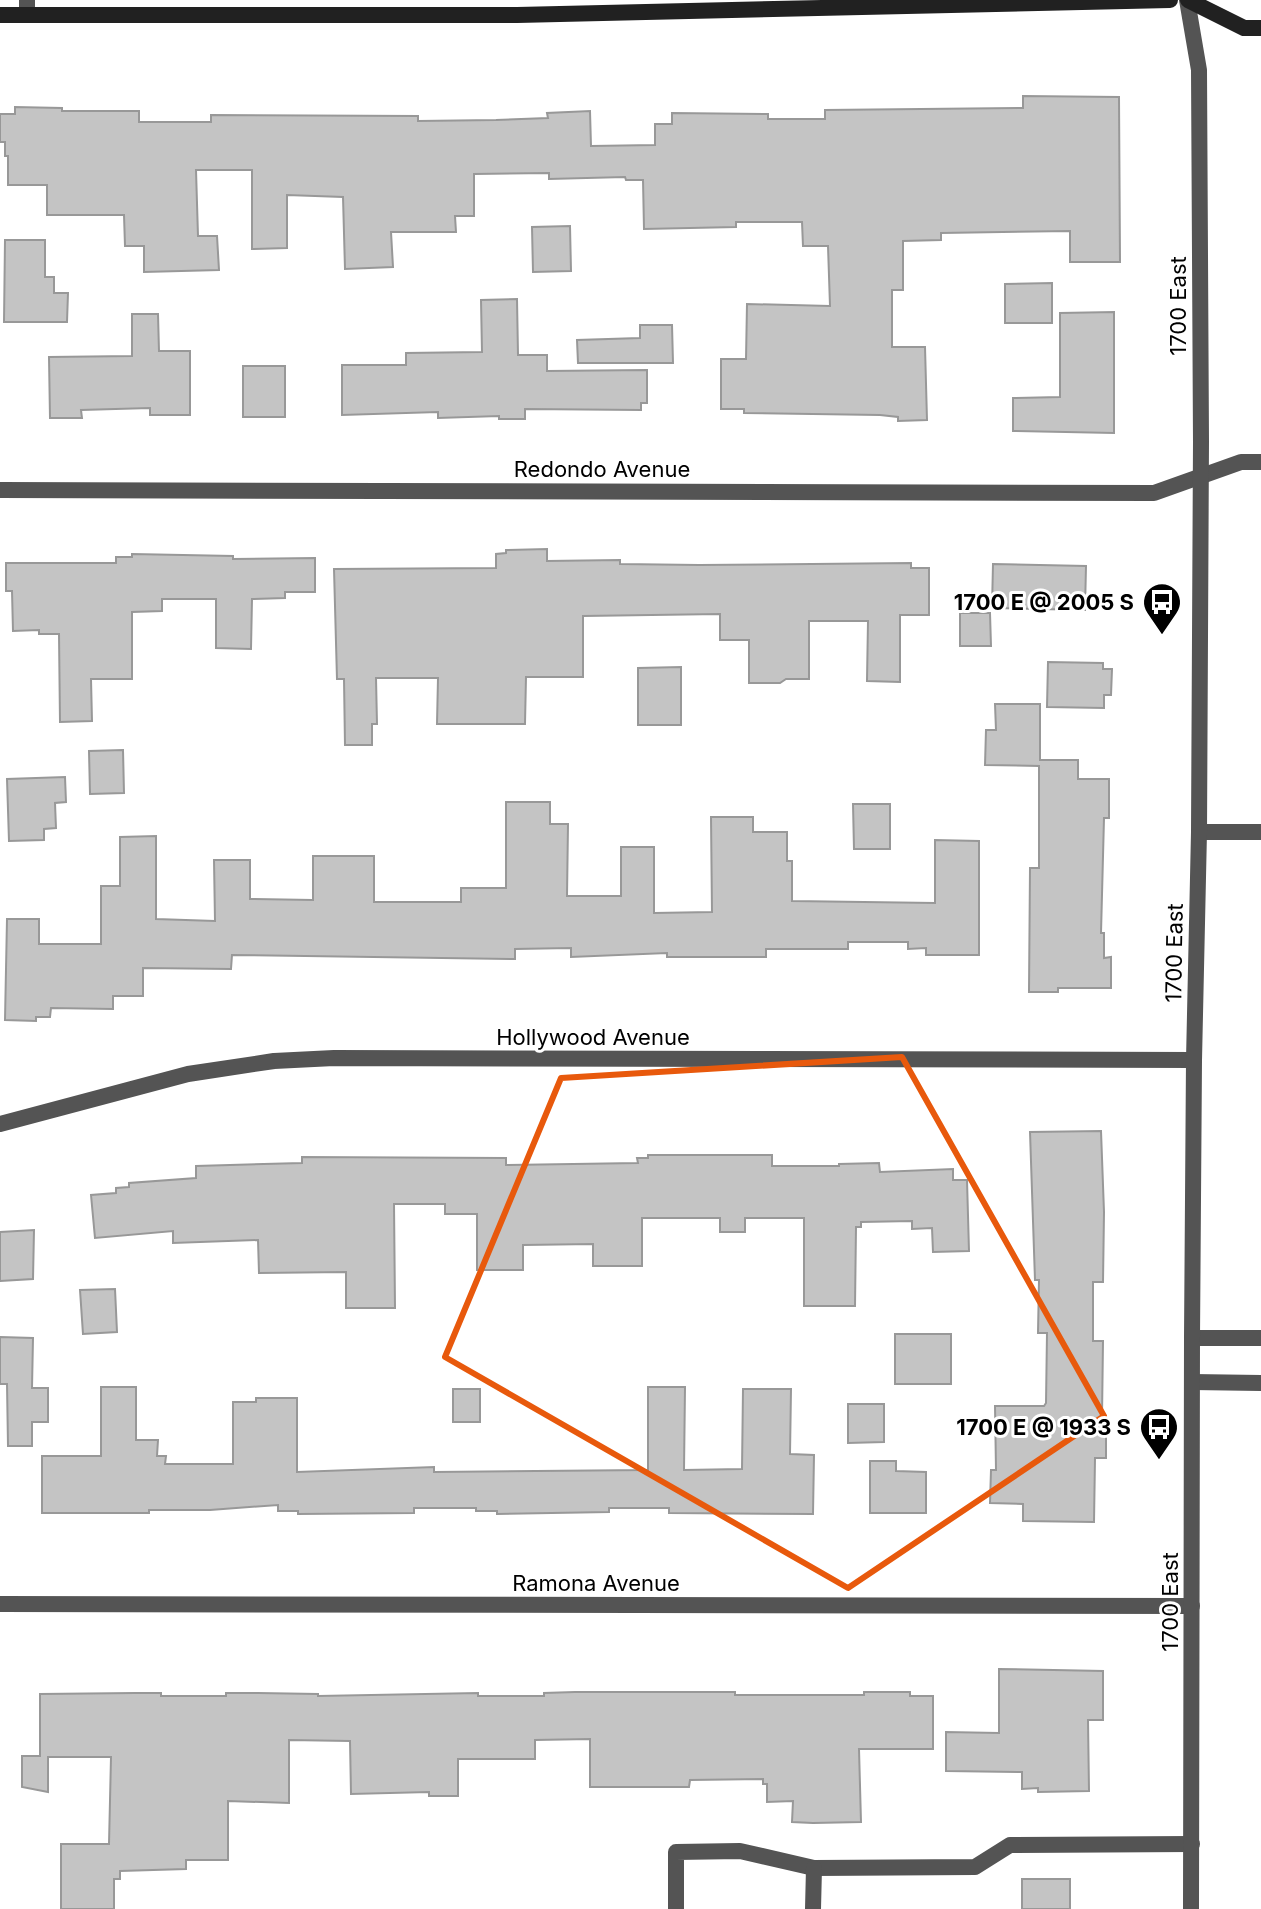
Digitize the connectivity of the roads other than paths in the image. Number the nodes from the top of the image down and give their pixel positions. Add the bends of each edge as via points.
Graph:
1 (1170, 0) edge
2 (1188, 0) edge
3 (941, 3) edge
4 (27, 7) edge
5 (517, 8) edge
6 (0, 15) edge
7 (1261, 28) edge
8 (1261, 462) edge
9 (1201, 478) junction
10 (0, 490) edge
11 (1199, 832) junction
12 (1261, 832) edge
13 (1194, 1060) junction
14 (0, 1124) edge
15 (1192, 1338) junction
16 (1261, 1338) edge
17 (1192, 1382) junction
18 (1261, 1383) edge
19 (0, 1604) edge
20 (1192, 1606) junction
21 (1192, 1844) junction
22 (814, 1868) junction
23 (676, 1909) edge
24 (813, 1909) edge
25 (1191, 1909) edge

1 - 3 main road
2 - 7 main road via 1244,28
2 - 9 street, 1700 East via 1199,70
3 - 5 main road
4 - 5 main road
4 - 6 main road
8 - 9 street, Redondo Avenue via 1241,462
9 - 10 street, Redondo Avenue via 1154,493
9 - 11 street, 1700 East
11 - 12 street
11 - 13 street, 1700 East
13 - 14 street, Hollywood Avenue via 274,1061 188,1074
13 - 15 street, 1700 East
15 - 16 street
15 - 17 street, 1700 East
17 - 18 street
17 - 20 street, 1700 East
19 - 20 street, Ramona Avenue
20 - 21 street, 1700 East
21 - 22 street via 1010,1845 975,1867
21 - 25 street, 1700 East
22 - 23 street via 740,1851 676,1852
22 - 24 street

